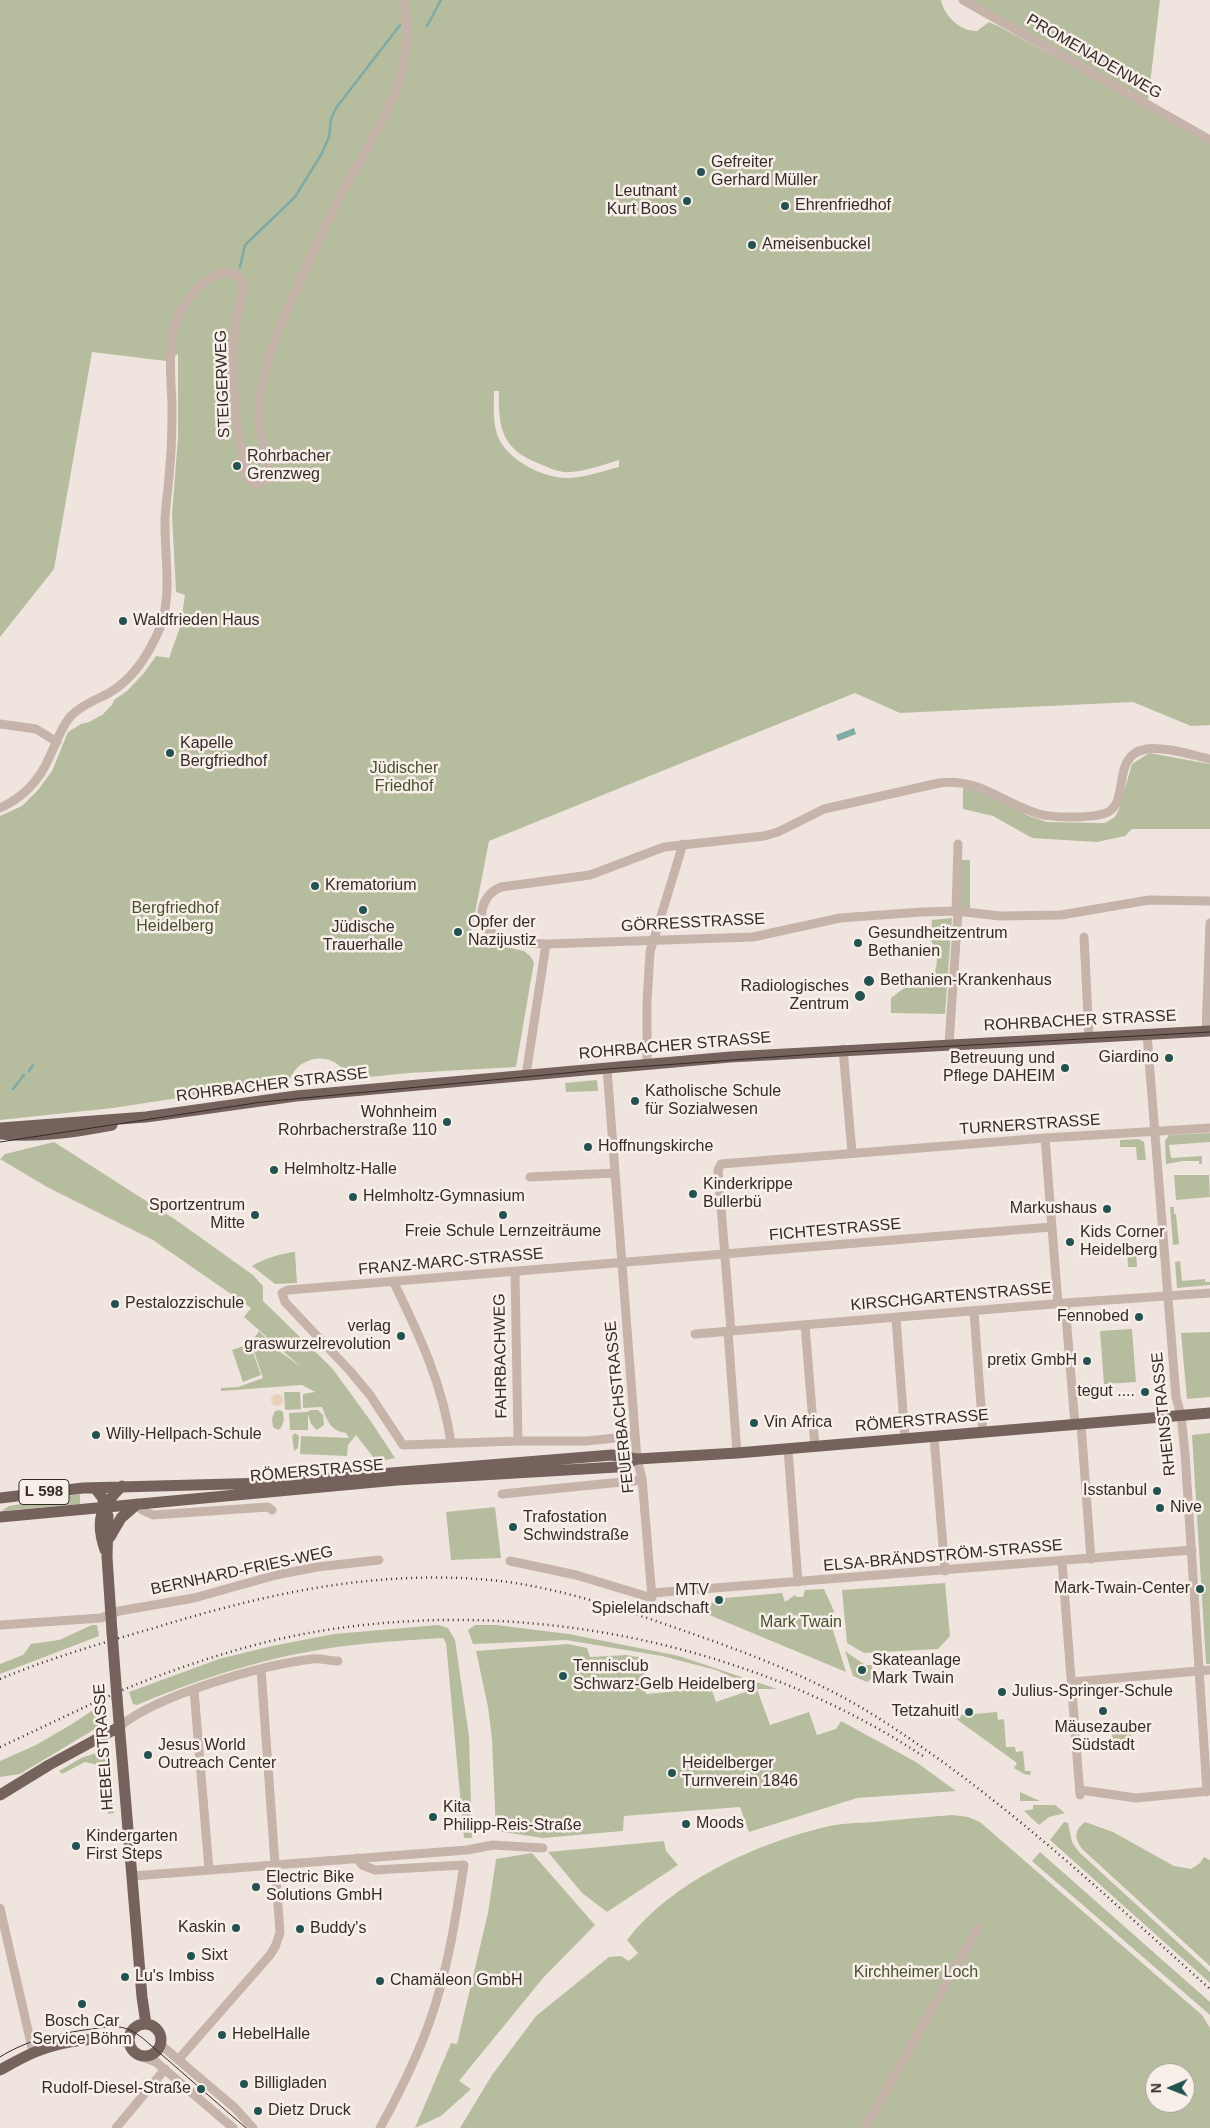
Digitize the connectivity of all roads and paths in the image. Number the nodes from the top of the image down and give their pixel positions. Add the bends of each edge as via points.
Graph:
1 (404, 0) edge
2 (963, 0) edge
3 (1210, 140) edge
4 (0, 724) edge
5 (57, 742) junction
6 (1210, 759) edge
7 (0, 808) edge
8 (683, 844) junction
9 (958, 844) dead end
10 (1210, 901) edge
11 (957, 912) junction
12 (1210, 923) edge
13 (1084, 938) dead end
14 (652, 941) junction
15 (546, 944) junction
16 (1208, 1031) edge
17 (1147, 1034) junction
18 (1089, 1037) junction
19 (948, 1044) junction
20 (843, 1049) junction
21 (647, 1064) junction
22 (607, 1068) junction
23 (526, 1075) junction
24 (146, 1117) junction
25 (0, 1128) edge
26 (1210, 1128) edge
27 (1154, 1131) junction
28 (0, 1134) edge
29 (1045, 1138) junction
30 (852, 1154) junction
31 (615, 1173) junction
32 (530, 1177) dead end
33 (1051, 1228) junction
34 (725, 1254) junction
35 (621, 1263) junction
36 (515, 1271) junction
37 (394, 1281) junction
38 (1210, 1293) edge
39 (1168, 1296) junction
40 (1061, 1303) junction
41 (974, 1312) junction
42 (896, 1318) junction
43 (805, 1325) junction
44 (729, 1331) junction
45 (695, 1334) dead end
46 (1210, 1413) edge
47 (1180, 1416) junction
48 (1078, 1425) junction
49 (983, 1433) junction
50 (635, 1436) junction
51 (934, 1437) junction
52 (518, 1440) junction
53 (905, 1440) junction
54 (451, 1443) junction
55 (815, 1447) junction
56 (788, 1449) junction
57 (737, 1453) junction
58 (636, 1459) junction
59 (642, 1480) junction
60 (122, 1486) junction
61 (95, 1488) junction
62 (502, 1494) dead end
63 (1, 1500) edge
64 (137, 1504) junction
65 (106, 1506) junction
66 (272, 1510) dead end
67 (0, 1517) edge
68 (108, 1541) junction
69 (1192, 1550) junction
70 (107, 1557) junction
71 (1091, 1559) junction
72 (379, 1560) dead end
73 (510, 1561) dead end
74 (1062, 1561) junction
75 (945, 1571) junction
76 (798, 1582) junction
77 (652, 1594) junction
78 (111, 1614) junction
79 (0, 1625) edge
80 (338, 1661) dead end
81 (261, 1670) junction
82 (1210, 1670) edge
83 (1199, 1671) junction
84 (1072, 1682) junction
85 (194, 1690) junction
86 (119, 1727) junction
87 (1209, 1791) edge
88 (0, 1795) edge
89 (544, 1848) dead end
90 (357, 1858) junction
91 (274, 1864) junction
92 (209, 1870) junction
93 (133, 1876) junction
94 (0, 1908) edge
95 (978, 1927) dead end
96 (146, 2024) junction
97 (128, 2042) junction
98 (161, 2045) junction
99 (33, 2052) junction
100 (137, 2055) junction
101 (178, 2060) junction
102 (165, 2069) junction
103 (0, 2070) edge
104 (116, 2128) edge
105 (233, 2128) edge
106 (253, 2128) edge
107 (380, 2128) edge
108 (865, 2128) edge

1 - 5 street, STEIGERWEG via 408,45 397,88 316,245 270,351 259,416 267,478 261,484 255,484 245,471 236,404 233,347 242,285 235,274 222,273 191,296 180,312 173,334 171,463 165,519 168,595 162,623 136,670 118,686 77,710 66,722
2 - 3 street, PROMENADENWEG
4 - 5 street via 36,729
5 - 7 street, STEIGERWEG via 45,767 28,790
6 - 8 street, GÖRRESSTRASSE via 1159,749 1140,751 1125,765 1118,799 1104,814 1040,814 974,784 948,781 824,809 764,836
8 - 14 street
8 - 15 street, GÖRRESSTRASSE via 650,851 590,875 501,887 487,896 482,915 493,934
9 - 11 street
10 - 11 street, GÖRRESSTRASSE via 1149,900 1061,915 1000,916
11 - 14 street, GÖRRESSTRASSE via 840,918 753,937
11 - 19 street
12 - 16 street
13 - 18 street
14 - 15 street, GÖRRESSTRASSE
14 - 21 street via 648,973
15 - 23 street
16 - 17 main road, ROHRBACHER STRASSE
17 - 18 main road, ROHRBACHER STRASSE
17 - 27 street, RHEINSTRASSE
18 - 19 main road, ROHRBACHER STRASSE
19 - 20 main road, ROHRBACHER STRASSE
20 - 21 main road, ROHRBACHER STRASSE
20 - 30 street
21 - 22 main road, ROHRBACHER STRASSE
22 - 23 main road, ROHRBACHER STRASSE
22 - 31 street, FEUERBACHSTRASSE
23 - 24 main road, ROHRBACHER STRASSE via 296,1096
24 - 25 main road, ROHRBACHER STRASSE
24 - 28 main road, ROHRBACHER STRASSE via 86,1130 27,1136
26 - 27 street, TURNERSTRASSE
27 - 29 street, TURNERSTRASSE
27 - 39 street, RHEINSTRASSE
29 - 30 street, TURNERSTRASSE
29 - 33 street
30 - 34 street, TURNERSTRASSE via 719,1166
31 - 32 street
31 - 35 street, FEUERBACHSTRASSE
33 - 34 street, FICHTESTRASSE
33 - 40 street
34 - 35 street, FICHTESTRASSE
34 - 44 street
35 - 36 street, FRANZ-MARC-STRASSE
35 - 50 street, FEUERBACHSTRASSE
36 - 37 street, FRANZ-MARC-STRASSE
36 - 52 street, FAHRBACHWEG
37 - 54 street via 436,1377
37 - 54 street, FRANZ-MARC-STRASSE via 284,1291 282,1297 350,1370 402,1445
38 - 39 street, KIRSCHGARTENSTRASSE
39 - 40 street, KIRSCHGARTENSTRASSE
39 - 47 street, RHEINSTRASSE
40 - 41 street, KIRSCHGARTENSTRASSE
40 - 48 street
41 - 42 street, KIRSCHGARTENSTRASSE
41 - 49 street
42 - 43 street, KIRSCHGARTENSTRASSE
42 - 53 street
43 - 44 street, KIRSCHGARTENSTRASSE
43 - 55 street
44 - 45 street, KIRSCHGARTENSTRASSE
44 - 57 street
46 - 47 main road, RÖMERSTRASSE
47 - 48 main road, RÖMERSTRASSE
47 - 69 street, RHEINSTRASSE
48 - 49 main road, RÖMERSTRASSE
48 - 71 street
49 - 51 main road, RÖMERSTRASSE
50 - 52 street
50 - 58 street, FEUERBACHSTRASSE
51 - 53 main road, RÖMERSTRASSE
51 - 75 street
52 - 54 street
53 - 55 main road, RÖMERSTRASSE
55 - 56 main road, RÖMERSTRASSE
56 - 57 main road, RÖMERSTRASSE
56 - 76 street
57 - 58 main road, RÖMERSTRASSE
58 - 59 street, FEUERBACHSTRASSE
58 - 60 main road, RÖMERSTRASSE via 612,1455 268,1483
58 - 64 main road, RÖMERSTRASSE via 617,1467 397,1480
59 - 62 street
59 - 77 street, FEUERBACHSTRASSE
60 - 61 main road, RÖMERSTRASSE
60 - 65 main road, HEBELSTRASSE
61 - 63 main road, RÖMERSTRASSE / L 598
61 - 65 main road, HEBELSTRASSE
64 - 65 main road, RÖMERSTRASSE
64 - 66 street via 153,1515 268,1507
64 - 68 main road via 121,1518
65 - 67 main road, RÖMERSTRASSE
65 - 68 main road, HEBELSTRASSE
65 - 70 main road, HEBELSTRASSE via 99,1516 100,1536
68 - 70 main road, HEBELSTRASSE
69 - 71 street, ELSA-BRÄNDSTRÖM-STRASSE
69 - 83 street, RHEINSTRASSE
70 - 78 main road, HEBELSTRASSE
71 - 74 street, ELSA-BRÄNDSTRÖM-STRASSE
72 - 78 street, BERNHARD-FRIES-WEG via 301,1570 194,1598
73 - 77 street via 576,1575 652,1598
74 - 75 street, ELSA-BRÄNDSTRÖM-STRASSE
74 - 84 street
75 - 76 street, ELSA-BRÄNDSTRÖM-STRASSE
76 - 77 street, ELSA-BRÄNDSTRÖM-STRASSE
78 - 79 street, BERNHARD-FRIES-WEG via 99,1618
78 - 86 main road, HEBELSTRASSE, bridge
80 - 81 street via 312,1659
81 - 85 street
81 - 91 street
82 - 83 street
83 - 84 street
83 - 87 street, RHEINSTRASSE
84 - 87 street via 1080,1792 1136,1798
85 - 86 street via 128,1719
85 - 92 street
86 - 88 main road
86 - 93 main road, HEBELSTRASSE
89 - 90 street via 493,1845 468,1850
90 - 91 street
90 - 107 street via 362,1865 376,1870 464,1866 439,1994 397,2098
91 - 92 street
91 - 101 street via 280,1933 276,1947
92 - 93 street
93 - 96 main road, HEBELSTRASSE
94 - 99 street
95 - 108 street
96 - 97 main road via 132,2031
96 - 98 main road via 161,2034
97 - 99 main road via 96,2039
97 - 100 main road
98 - 100 main road via 154,2053
98 - 101 street
99 - 103 main road
100 - 102 street
101 - 106 street via 235,2108
102 - 104 street
102 - 105 street

